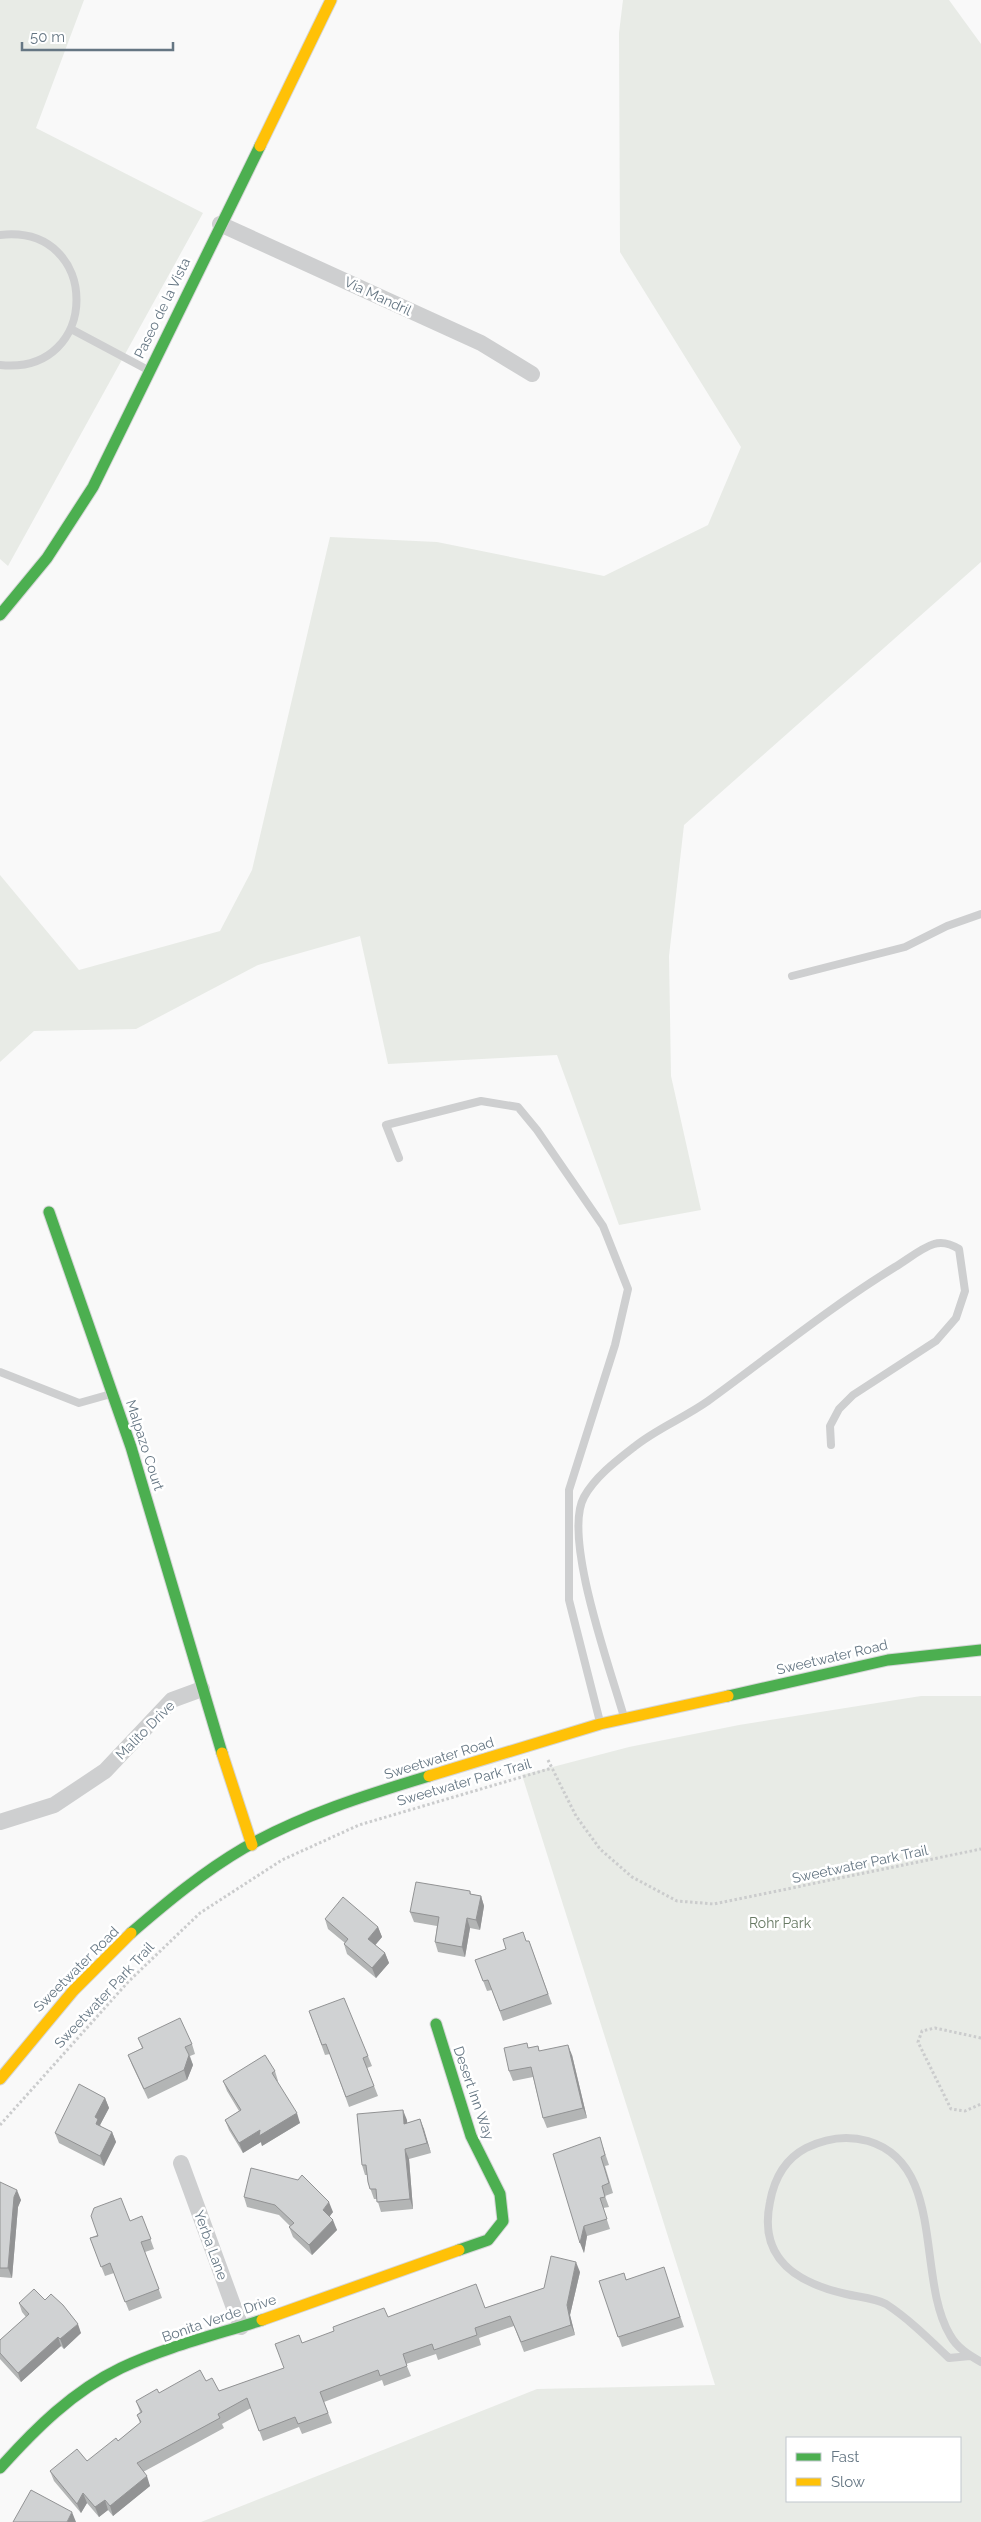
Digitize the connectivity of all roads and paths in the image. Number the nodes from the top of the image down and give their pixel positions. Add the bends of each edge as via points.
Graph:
1 (331, 0) edge
2 (220, 224) junction
3 (0, 234) edge
4 (71, 329) junction
5 (0, 364) edge
6 (148, 370) junction
7 (532, 374) dead end
8 (0, 615) edge
9 (981, 914) edge
10 (792, 976) dead end
11 (399, 1158) dead end
12 (49, 1212) dead end
13 (0, 1372) edge
14 (112, 1394) junction
15 (831, 1445) dead end
16 (981, 1650) edge
17 (202, 1690) junction
18 (624, 1719) junction
19 (601, 1724) junction
20 (0, 1822) edge
21 (252, 1845) junction
22 (981, 1849) edge
23 (436, 2024) dead end
24 (981, 2038) edge
25 (0, 2079) edge
26 (981, 2104) edge
27 (0, 2125) edge
28 (181, 2164) dead end
29 (477, 2244) joint
30 (241, 2327) junction
31 (970, 2356) junction
32 (981, 2362) edge
33 (0, 2468) edge

1 - 2 street, Paseo de la Vista
2 - 6 street, Paseo de la Vista
2 - 7 street, Via Mandril via 481,343
3 - 4 lane via 20,234 41,240 64,259 72,271 77,293 76,315
4 - 5 lane via 63,341 40,360 26,364
4 - 6 lane
6 - 8 street, Paseo de la Vista via 93,487 68,529
9 - 10 lane via 947,926 905,947
11 - 19 lane via 386,1125 481,1101 518,1107 603,1226 628,1289 615,1345 570,1490 570,1600
12 - 14 street, Malpazo Court
13 - 14 lane via 79,1403
14 - 17 street, Malpazo Court via 131,1447
15 - 18 lane via 830,1426 839,1409 853,1395 936,1341 956,1318 965,1291 959,1248 948,1243 934,1244 878,1278 792,1337 705,1403 635,1445 602,1474 583,1498 577,1543 583,1576
16 - 18 street, Sweetwater Road via 895,1658
17 - 20 street, Malito Drive via 172,1700 105,1772 54,1805
17 - 21 street
18 - 19 street, Sweetwater Road
19 - 21 street, Sweetwater Road via 357,1799
21 - 25 street, Sweetwater Road via 217,1865 124,1940 44,2022
22 - 27 path, Sweetwater Park Trail via 714,1904 677,1901 632,1877 600,1849 576,1816 552,1768 495,1783 359,1825 282,1860 200,1913 128,1982
23 - 29 street, Desert Inn Way via 471,2136 500,2194 503,2221 488,2240
24 - 26 path via 929,2028 922,2031 918,2042 952,2109 964,2111
28 - 30 street, Yerba Lane
29 - 30 street, Bonita Verde Drive
30 - 33 street, Bonita Verde Drive via 138,2360 111,2374 37,2428
31 - 31 lane via 950,2335 938,2307 917,2186 901,2160 876,2143 844,2137 805,2148 788,2160 772,2191 767,2220 778,2256 788,2269 816,2286 884,2303 949,2358
31 - 32 lane

